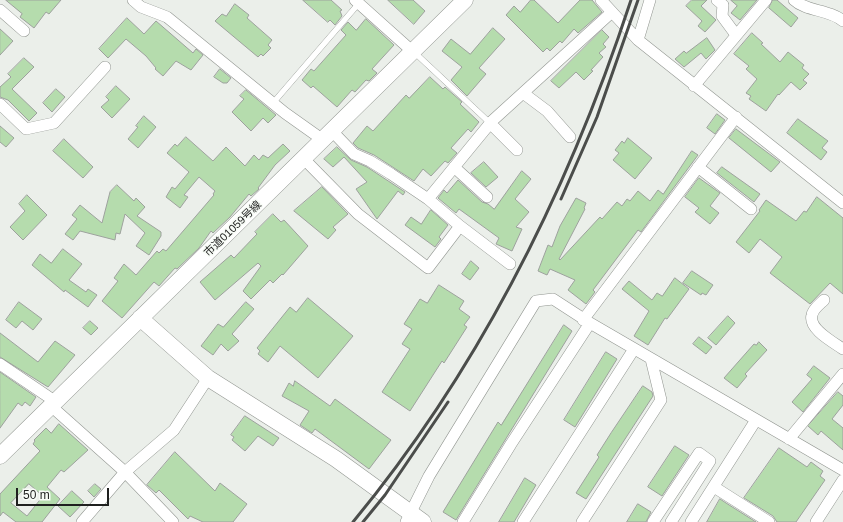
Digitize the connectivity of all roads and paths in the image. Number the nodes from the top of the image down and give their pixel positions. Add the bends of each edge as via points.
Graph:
1 (133, 0) edge
2 (465, 0) edge
3 (601, 0) edge
4 (650, 0) edge
5 (717, 0) edge
6 (766, 0) edge
7 (794, 0) edge
8 (358, 1) edge
9 (0, 10) edge
10 (612, 12) junction
11 (843, 21) edge
12 (24, 31) dead end
13 (736, 35) junction
14 (638, 40) junction
15 (412, 50) junction
16 (105, 67) dead end
17 (694, 86) junction
18 (523, 93) junction
19 (0, 104) edge
20 (273, 104) junction
21 (736, 117) junction
22 (490, 123) junction
23 (327, 136) junction
24 (570, 137) dead end
25 (517, 150) dead end
26 (304, 159) junction
27 (454, 167) junction
28 (698, 167) junction
29 (487, 197) dead end
30 (428, 199) junction
31 (843, 203) edge
32 (751, 209) dead end
33 (460, 226) junction
34 (510, 264) dead end
35 (824, 300) dead end
36 (140, 318) junction
37 (586, 321) junction
38 (634, 349) junction
39 (843, 349) edge
40 (651, 359) junction
41 (0, 364) edge
42 (843, 374) edge
43 (208, 378) junction
44 (53, 404) junction
45 (756, 420) junction
46 (789, 439) junction
47 (0, 456) edge
48 (843, 470) edge
49 (125, 472) junction
50 (843, 480) edge
51 (714, 487) junction
52 (413, 519) edge
53 (82, 522) edge
54 (173, 522) edge
55 (462, 522) edge
56 (523, 522) edge
57 (582, 522) edge
58 (653, 522) edge
59 (671, 522) edge
60 (691, 522) edge
61 (769, 522) edge
62 (816, 522) edge

1 - 20 street via 141,7 167,17
2 - 15 street, 市道01059号線
3 - 10 street
4 - 14 street
5 - 13 street via 722,5 722,16
6 - 13 street
7 - 11 street via 799,5 837,16
8 - 15 street
8 - 20 lane
9 - 12 street
10 - 14 street
10 - 18 street
13 - 17 street
14 - 17 street
15 - 22 lane
15 - 23 street, 市道01059号線
16 - 19 street via 54,123 26,129
17 - 21 street
18 - 22 street
18 - 24 street via 547,111
20 - 23 street
21 - 28 street
21 - 31 street
22 - 25 street
22 - 27 street
23 - 26 street, 市道01059号線
23 - 30 street
26 - 33 street via 358,214 428,268
26 - 36 street, 市道01059号線
27 - 29 street
27 - 30 street
28 - 32 street
28 - 37 street
30 - 33 street
33 - 34 street
35 - 39 street via 812,313 814,327
36 - 43 street
36 - 44 street, 市道01059号線
37 - 38 street
37 - 52 street via 553,299 536,301 429,476
37 - 55 street
38 - 40 street
38 - 56 street
40 - 45 street
40 - 57 street via 661,400
41 - 44 street
42 - 46 street
43 - 49 street via 174,430
43 - 52 street via 336,459
44 - 47 street, 市道01059号線
44 - 49 street
45 - 46 street
45 - 51 street
46 - 48 street
49 - 53 street
49 - 54 street
50 - 62 street
51 - 60 street
51 - 61 street
58 - 59 street via 699,453 710,461

